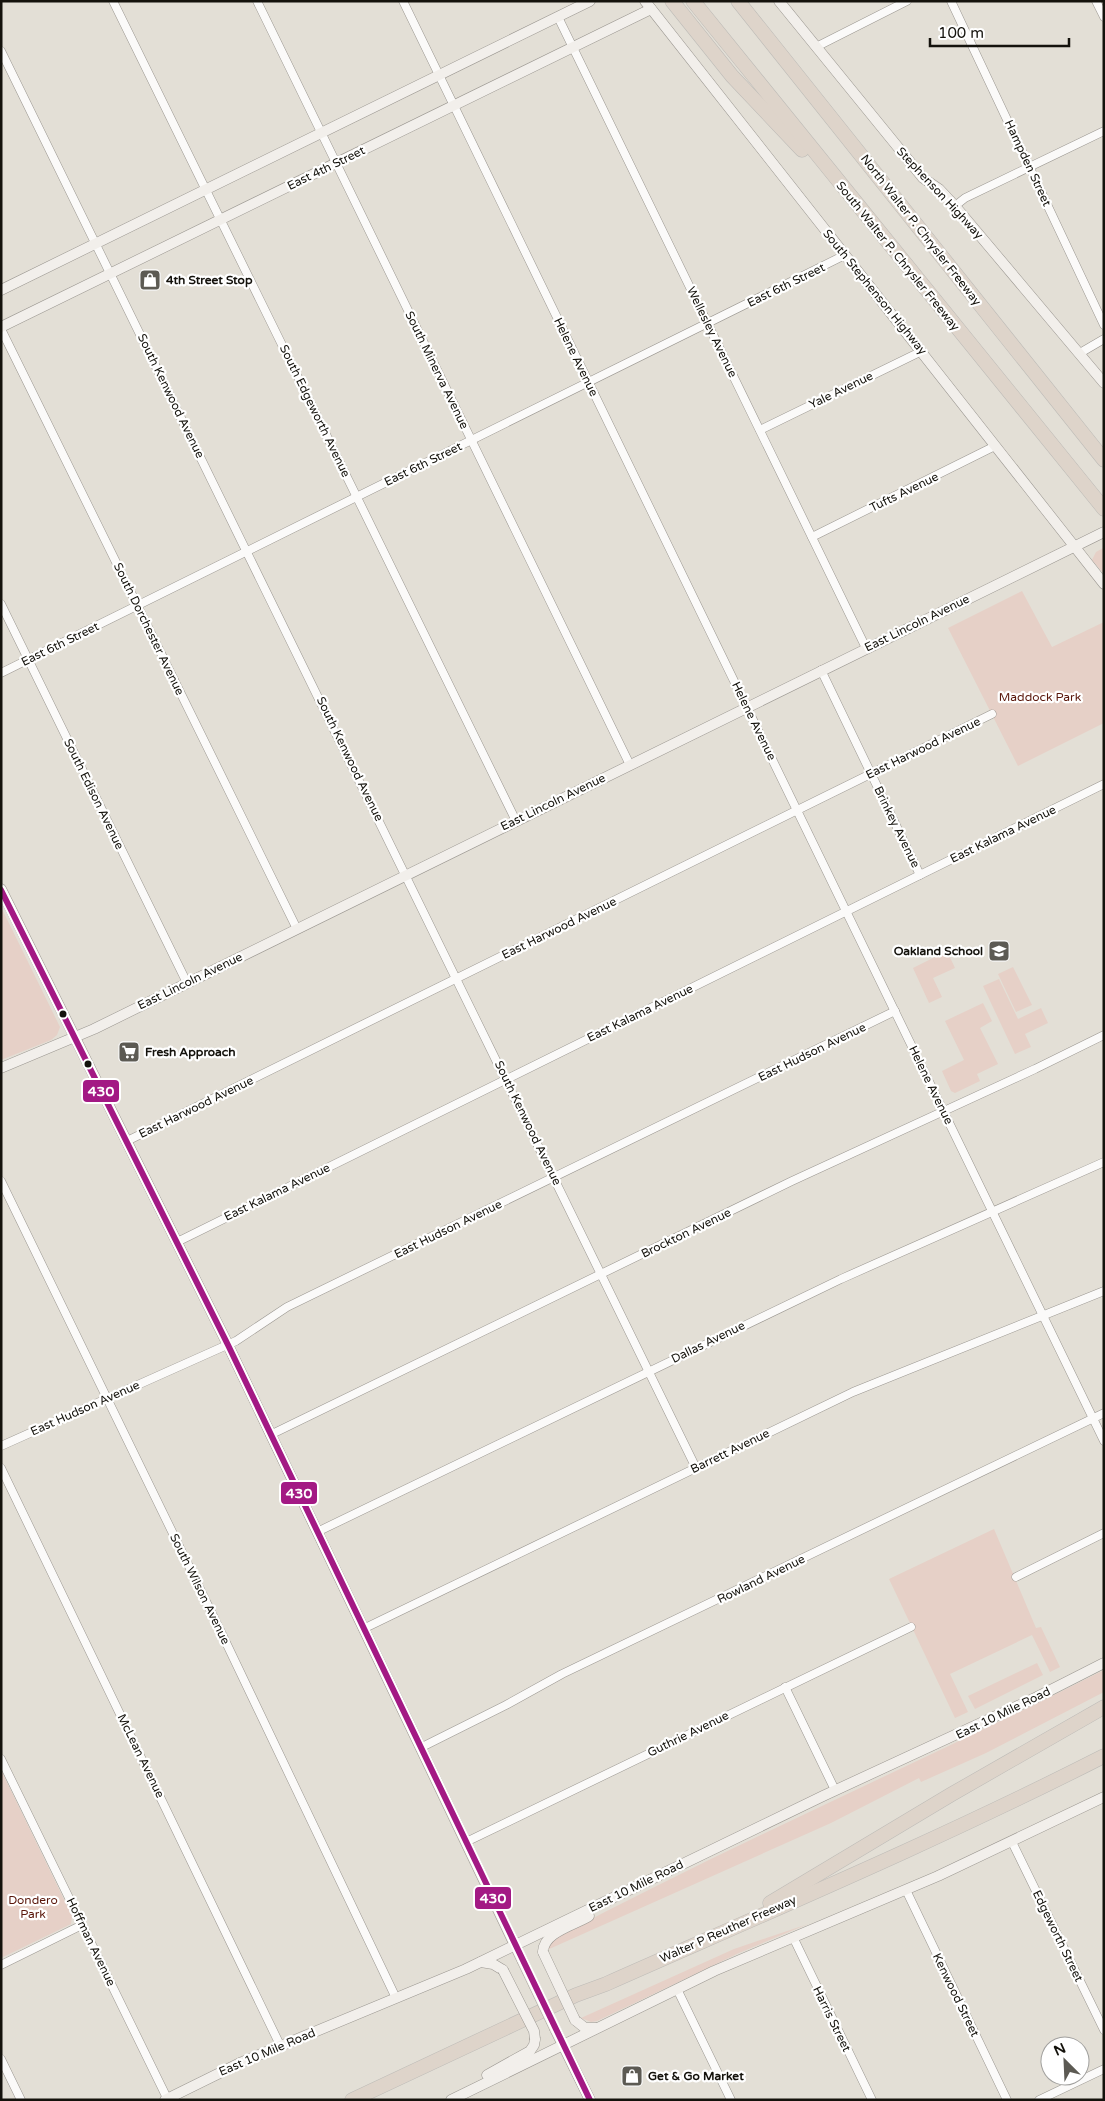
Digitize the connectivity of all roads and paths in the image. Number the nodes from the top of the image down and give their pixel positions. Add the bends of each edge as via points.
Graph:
1 (113, 1) edge
2 (257, 1) edge
3 (402, 1) edge
4 (590, 1) edge
5 (672, 1) edge
6 (693, 1) edge
7 (738, 1) edge
8 (778, 1) edge
9 (907, 1) edge
10 (951, 1) edge
11 (1096, 1) edge
12 (648, 5) edge
13 (558, 17) junction
14 (1104, 17) edge
15 (573, 47) junction
16 (816, 47) junction
17 (1, 51) edge
18 (439, 76) junction
19 (454, 106) junction
20 (1104, 131) edge
21 (322, 134) junction
22 (336, 163) junction
23 (1030, 167) junction
24 (206, 190) junction
25 (954, 206) junction
26 (220, 220) junction
27 (873, 225) junction
28 (96, 244) junction
29 (845, 255) junction
30 (110, 274) junction
31 (1, 290) edge
32 (708, 323) junction
33 (1104, 325) edge
34 (1, 328) edge
35 (1104, 339) edge
36 (922, 351) junction
37 (1080, 353) junction
38 (588, 382) junction
39 (1104, 382) edge
40 (760, 430) junction
41 (471, 440) junction
42 (995, 446) junction
43 (1104, 460) edge
44 (357, 496) junction
45 (1104, 509) edge
46 (1100, 533) edge
47 (812, 537) junction
48 (1074, 546) junction
49 (247, 551) junction
50 (1104, 584) edge
51 (1, 604) edge
52 (138, 605) junction
53 (866, 648) junction
54 (28, 660) junction
55 (821, 670) junction
56 (1, 673) edge
57 (747, 707) junction
58 (992, 714) dead end
59 (630, 765) junction
60 (871, 774) junction
61 (1104, 784) edge
62 (797, 810) junction
63 (516, 821) junction
64 (407, 874) junction
65 (920, 875) junction
66 (1, 889) edge
67 (846, 911) junction
68 (297, 929) junction
69 (457, 978) junction
70 (187, 983) junction
71 (895, 1011) junction
72 (1104, 1035) edge
73 (76, 1038) junction
74 (1, 1068) edge
75 (506, 1079) junction
76 (944, 1111) junction
77 (127, 1141) junction
78 (1104, 1162) edge
79 (555, 1178) junction
80 (1, 1181) edge
81 (993, 1212) junction
82 (177, 1242) junction
83 (602, 1274) junction
84 (1104, 1290) edge
85 (1043, 1316) junction
86 (228, 1345) junction
87 (649, 1371) junction
88 (107, 1398) junction
89 (1104, 1413) edge
90 (1093, 1418) junction
91 (270, 1435) junction
92 (1104, 1441) edge
93 (1, 1446) edge
94 (1, 1468) edge
95 (696, 1468) junction
96 (317, 1532) junction
97 (1104, 1533) edge
98 (1016, 1577) dead end
99 (911, 1627) dead end
100 (363, 1629) junction
101 (1104, 1663) edge
102 (785, 1687) junction
103 (1104, 1707) edge
104 (420, 1748) junction
105 (1104, 1756) edge
106 (1, 1760) edge
107 (835, 1790) junction
108 (1104, 1797) edge
109 (466, 1842) junction
110 (1012, 1842) junction
111 (636, 1886) junction
112 (906, 1890) junction
113 (82, 1925) junction
114 (715, 1935) junction
115 (793, 1937) junction
116 (515, 1946) junction
117 (480, 1962) junction
118 (1, 1965) edge
119 (677, 1989) junction
120 (396, 1998) junction
121 (598, 2027) junction
122 (1104, 2030) edge
123 (280, 2045) junction
124 (563, 2045) junction
125 (1, 2059) edge
126 (1104, 2069) edge
127 (166, 2099) edge
128 (453, 2099) edge
129 (21, 2100) edge
130 (352, 2100) edge
131 (590, 2100) edge
132 (731, 2100) edge
133 (872, 2100) edge
134 (1007, 2100) edge
135 (1039, 2100) edge

1 - 24 street, South Edgeworth Avenue
2 - 21 street, South Minerva Avenue
3 - 18 street, Helene Avenue
4 - 13 street
5 - 27 highway via 732,76
6 - 27 highway, South Walter P. Chrysler Freeway
7 - 43 highway, North Walter P. Chrysler Freeway
8 - 16 street, Stephenson Highway
9 - 16 street
10 - 23 street, Hampden Street
11 - 14 street
12 - 15 street, East 4th Street
12 - 29 street, South Stephenson Highway
13 - 15 street, Wellesley Avenue
13 - 18 street
15 - 19 street, East 4th Street
15 - 32 street, Wellesley Avenue
16 - 25 street, Stephenson Highway via 923,178
17 - 28 street, South Kenwood Avenue
18 - 19 street, Helene Avenue
18 - 21 street
19 - 22 street, East 4th Street
19 - 38 street, Helene Avenue
20 - 23 street
21 - 22 street, South Minerva Avenue
21 - 24 street
22 - 26 street, East 4th Street
22 - 41 street, South Minerva Avenue
23 - 25 street
23 - 33 street, Hampden Street
24 - 26 street, South Edgeworth Avenue
24 - 28 street
25 - 37 street, Stephenson Highway
26 - 30 street, East 4th Street
26 - 44 street, South Edgeworth Avenue
27 - 45 highway, South Walter P. Chrysler Freeway
28 - 30 street, South Kenwood Avenue
28 - 31 street
29 - 32 street, East 6th Street
29 - 36 street, South Stephenson Highway
30 - 34 street, East 4th Street
30 - 49 street, South Kenwood Avenue
32 - 38 street, East 6th Street
32 - 40 street, Wellesley Avenue
34 - 52 street, South Dorchester Avenue
35 - 37 street
36 - 40 street, Yale Avenue
36 - 42 street, South Stephenson Highway
37 - 39 street, Stephenson Highway
38 - 41 street, East 6th Street
38 - 57 street, Helene Avenue
40 - 47 street, Wellesley Avenue
41 - 44 street, East 6th Street
41 - 59 street, South Minerva Avenue
42 - 47 street, Tufts Avenue
42 - 48 street, South Stephenson Highway
44 - 49 street, East 6th Street
44 - 63 street, South Edgeworth Avenue
46 - 48 street, East Lincoln Avenue
47 - 53 street, Wellesley Avenue
48 - 50 street, South Stephenson Highway
48 - 53 street, East Lincoln Avenue
49 - 52 street, East 6th Street
49 - 64 street, South Kenwood Avenue
51 - 54 street, South Edison Avenue
52 - 54 street, East 6th Street
52 - 68 street, South Dorchester Avenue
53 - 55 street, East Lincoln Avenue
54 - 56 street, East 6th Street
54 - 70 street, South Edison Avenue
55 - 57 street, East Lincoln Avenue
55 - 60 street, Brinkey Avenue
57 - 59 street, East Lincoln Avenue
57 - 62 street, Helene Avenue
58 - 60 street, East Harwood Avenue
59 - 63 street, East Lincoln Avenue
60 - 62 street, East Harwood Avenue
60 - 65 street, Brinkey Avenue
61 - 65 street, East Kalama Avenue
62 - 67 street, Helene Avenue
62 - 69 street, East Harwood Avenue
63 - 64 street, East Lincoln Avenue
64 - 68 street, East Lincoln Avenue
64 - 69 street, South Kenwood Avenue
65 - 67 street, East Kalama Avenue
66 - 73 street
67 - 71 street, Helene Avenue
67 - 75 street, East Kalama Avenue
68 - 70 street, East Lincoln Avenue
69 - 75 street, South Kenwood Avenue
69 - 77 street, East Harwood Avenue
70 - 73 street, East Lincoln Avenue
71 - 76 street, Helene Avenue
71 - 79 street, East Hudson Avenue
72 - 76 street, Brockton Avenue
73 - 74 street, East Lincoln Avenue
73 - 77 street
75 - 79 street, South Kenwood Avenue
75 - 82 street, East Kalama Avenue
76 - 81 street, Helene Avenue
76 - 83 street, Brockton Avenue
77 - 82 street
78 - 81 street, Dallas Avenue
79 - 83 street, South Kenwood Avenue
79 - 86 street, East Hudson Avenue via 287,1307
80 - 88 street, South Wilson Avenue
81 - 85 street, Helene Avenue
81 - 87 street, Dallas Avenue via 841,1279
82 - 86 street
83 - 87 street, South Kenwood Avenue
83 - 91 street, Brockton Avenue
84 - 85 street, Barrett Avenue
85 - 90 street, Helene Avenue
85 - 95 street, Barrett Avenue via 853,1392
86 - 88 street, East Hudson Avenue
86 - 91 street
87 - 95 street, South Kenwood Avenue
87 - 96 street, Dallas Avenue
88 - 93 street, East Hudson Avenue
88 - 120 street, South Wilson Avenue
89 - 90 street, Rowland Avenue
90 - 92 street, Helene Avenue
90 - 104 street, Rowland Avenue via 562,1674
91 - 96 street
94 - 123 street, McLean Avenue
95 - 100 street, Barrett Avenue
96 - 100 street
97 - 98 street
99 - 102 street, Guthrie Avenue
100 - 104 street
101 - 107 street, East 10 Mile Road
102 - 107 street
102 - 109 street, Guthrie Avenue
103 - 114 highway
104 - 109 street
105 - 114 highway, Walter P Reuther Freeway via 983,1815
106 - 113 street, Hoffman Avenue
107 - 111 street, East 10 Mile Road
108 - 110 street
109 - 116 street
110 - 112 street
110 - 122 street, Edgeworth Street
111 - 116 street, East 10 Mile Road
111 - 121 street, bridge via 552,1936 544,1944 543,1952 575,2020 585,2028
112 - 115 street
112 - 134 street, Kenwood Street
113 - 118 street
113 - 127 street, Hoffman Avenue
114 - 130 highway, Walter P Reuther Freeway via 576,1995
115 - 119 street
115 - 133 street, Harris Street
116 - 117 street, East 10 Mile Road
116 - 124 street, bridge
117 - 120 street, East 10 Mile Road
117 - 128 street, bridge via 503,1970 534,2031 534,2045 530,2051 491,2072
119 - 121 street
119 - 132 street
120 - 123 street, East 10 Mile Road
121 - 124 street
123 - 127 street, East 10 Mile Road
124 - 128 street
124 - 131 street
125 - 129 street
126 - 135 street

